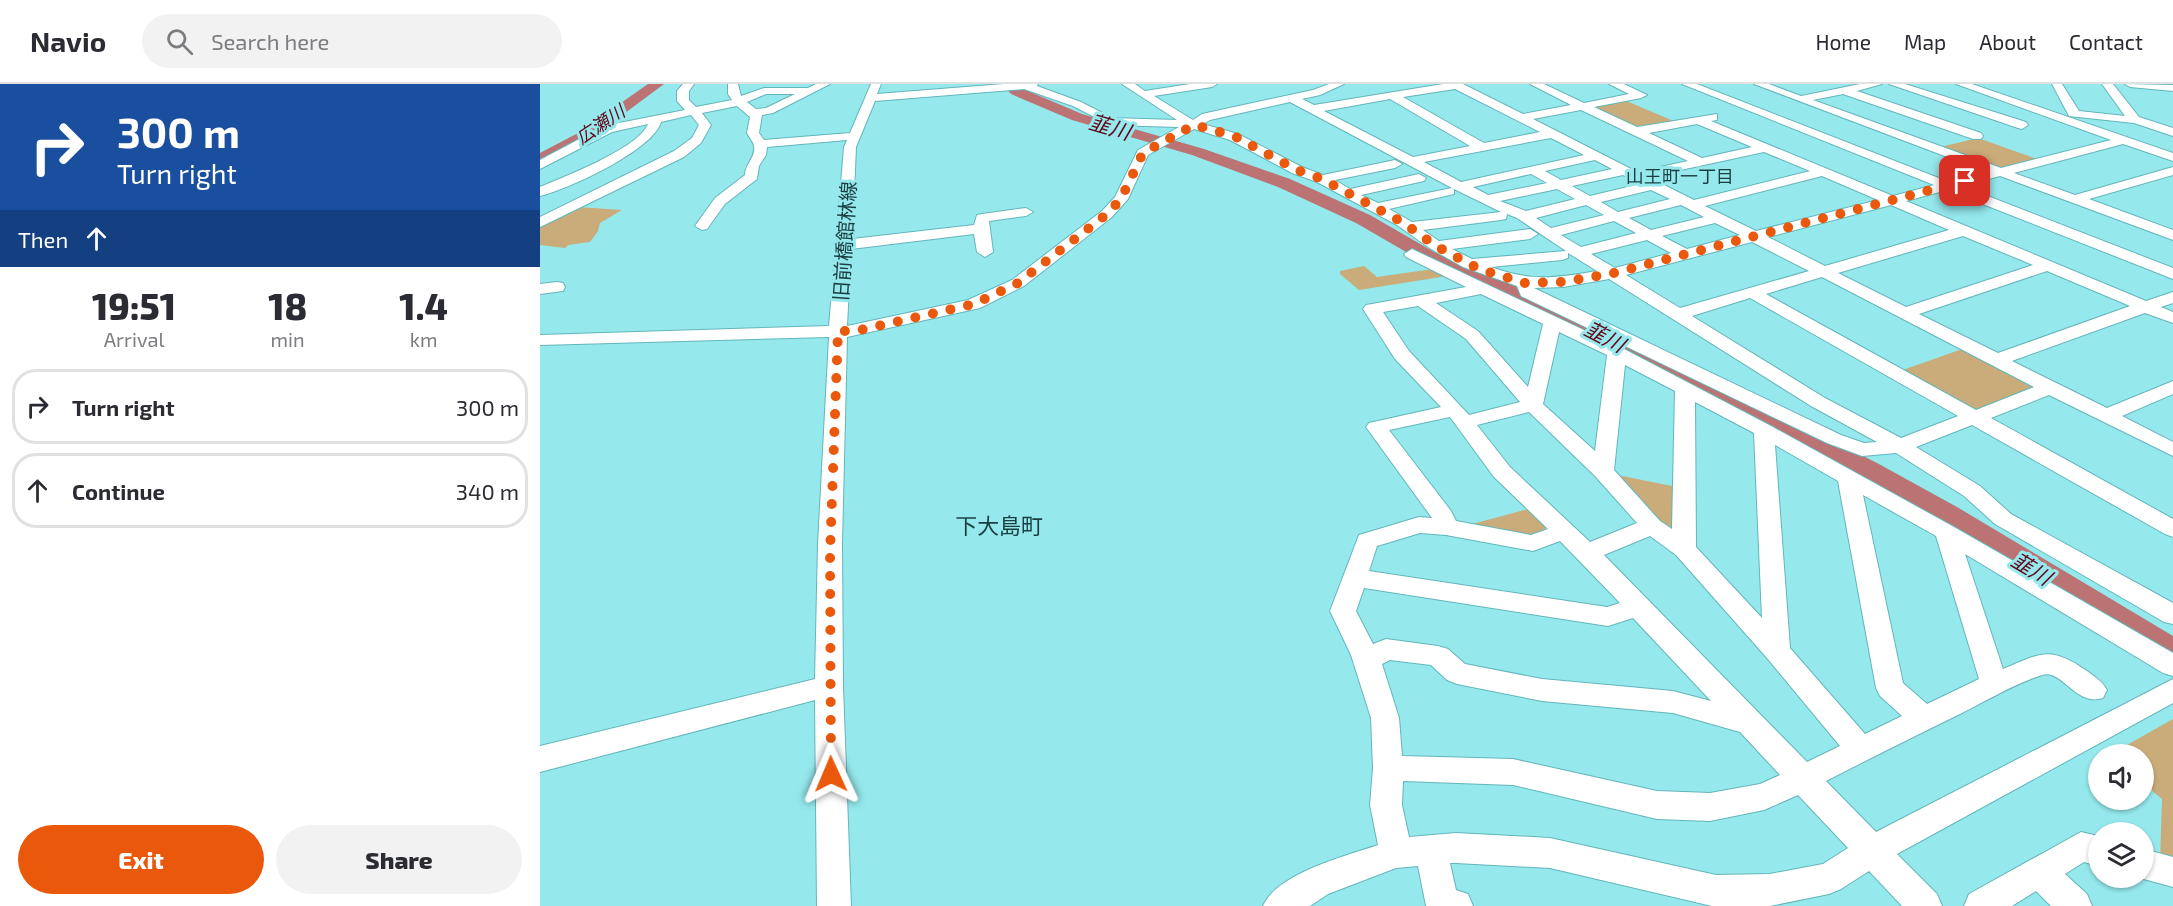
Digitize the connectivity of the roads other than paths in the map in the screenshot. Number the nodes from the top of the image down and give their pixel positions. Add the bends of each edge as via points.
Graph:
1 (689, 84) edge
2 (733, 84) edge
3 (828, 84) edge
4 (1127, 84) edge
5 (1212, 84) edge
6 (1339, 84) edge
7 (1535, 84) edge
8 (1614, 84) edge
9 (1687, 84) edge
10 (1759, 84) edge
11 (1877, 84) edge
12 (1894, 84) edge
13 (1961, 84) edge
14 (1971, 84) edge
15 (2007, 84) edge
16 (2057, 84) edge
17 (2107, 84) edge
18 (2130, 84) edge
19 (1026, 85) edge
20 (1456, 85) edge
21 (999, 87) edge
22 (2173, 88) edge
23 (922, 90) edge
24 (1844, 90) junction
25 (873, 91) edge
26 (807, 92) junction
27 (1145, 94) junction
28 (1392, 96) junction
29 (1280, 97) junction
30 (1800, 99) junction
31 (2015, 99) junction
32 (740, 101) junction
33 (1582, 106) junction
34 (1312, 109) junction
35 (1750, 109) junction
36 (693, 111) junction
37 (754, 113) junction
38 (2075, 114) junction
39 (2057, 117) junction
40 (1521, 118) junction
41 (656, 119) junction
42 (1698, 120) junction
43 (2135, 120) junction
44 (1193, 125) junction
45 (2022, 125) junction
46 (1638, 131) junction
47 (2173, 132) edge
48 (1989, 133) junction
49 (1551, 134) junction
50 (853, 136) junction
51 (2120, 141) junction
52 (760, 144) junction
53 (1482, 147) junction
54 (1932, 147) junction
55 (1764, 148) junction
56 (1596, 156) junction
57 (2173, 157) edge
58 (1410, 161) junction
59 (546, 162) edge
60 (603, 162) junction
61 (1701, 162) junction
62 (1395, 164) junction
63 (656, 166) junction
64 (1533, 170) junction
65 (2173, 171) edge
66 (1823, 172) junction
67 (1999, 172) junction
68 (1630, 173) junction
69 (1419, 177) junction
70 (1322, 179) junction
71 (1562, 184) junction
72 (1653, 185) junction
73 (1948, 186) junction
74 (1454, 188) junction
75 (540, 192) edge
76 (1349, 193) junction
77 (1589, 199) junction
78 (2074, 199) junction
79 (1486, 200) junction
80 (1893, 201) junction
81 (1687, 203) junction
82 (1375, 208) junction
83 (1026, 213) dead end
84 (1501, 216) junction
85 (1524, 216) junction
86 (1619, 217) junction
87 (1716, 218) junction
88 (540, 223) edge
89 (702, 226) dead end
90 (1408, 227) junction
91 (981, 229) junction
92 (1962, 231) junction
93 (2169, 231) edge
94 (1549, 233) junction
95 (1530, 234) junction
96 (1649, 234) junction
97 (1753, 237) junction
98 (843, 245) junction
99 (1436, 246) junction
100 (985, 252) dead end
101 (1412, 254) dead end
102 (1684, 254) junction
103 (1562, 255) junction
104 (1579, 258) junction
105 (1469, 264) junction
106 (2046, 266) junction
107 (1614, 273) junction
108 (1824, 273) junction
109 (2173, 274) edge
110 (1525, 283) junction
111 (1483, 289) junction
112 (1753, 293) junction
113 (2173, 297) edge
114 (1419, 299) junction
115 (2146, 307) junction
116 (1905, 313) junction
117 (1679, 314) junction
118 (2173, 318) edge
119 (1552, 323) junction
120 (838, 331) junction
121 (540, 340) edge
122 (561, 340) junction
123 (1617, 353) junction
124 (540, 358) edge
125 (1998, 360) junction
126 (2173, 387) edge
127 (2049, 388) junction
128 (1685, 391) junction
129 (1533, 405) junction
130 (1459, 416) junction
131 (1973, 416) junction
132 (2106, 416) junction
133 (1764, 430) junction
134 (1900, 446) junction
135 (2173, 450) edge
136 (1604, 471) junction
137 (1850, 478) junction
138 (1652, 526) junction
139 (1446, 527) junction
140 (2173, 529) edge
141 (1564, 531) junction
142 (1946, 532) junction
143 (1684, 549) junction
144 (1587, 553) junction
145 (1356, 578) junction
146 (1638, 606) junction
147 (2173, 615) edge
148 (1777, 651) junction
149 (1367, 660) junction
150 (2173, 666) edge
151 (1994, 684) junction
152 (829, 686) junction
153 (2093, 690) dead end
154 (2173, 690) edge
155 (1924, 718) junction
156 (1752, 723) junction
157 (1860, 749) junction
158 (540, 759) edge
159 (1388, 768) junction
160 (1805, 778) junction
161 (2088, 849) edge
162 (1431, 850) junction
163 (1874, 850) junction
164 (1396, 853) junction
165 (2154, 867) edge
166 (2038, 872) junction
167 (2173, 872) edge
168 (834, 906) edge
169 (1280, 906) edge
170 (1456, 906) edge
171 (1925, 906) edge
172 (1981, 906) edge
173 (2075, 906) edge

1 - 36 street via 682,97
2 - 32 street via 732,92
3 - 26 street
4 - 27 street
5 - 27 street
6 - 29 street via 1316,93
7 - 33 street
8 - 33 street via 1641,95
9 - 35 street
10 - 30 street
11 - 24 street
12 - 45 street
13 - 39 street
14 - 31 street
15 - 31 street
16 - 38 street
17 - 43 street
18 - 22 street
19 - 21 street
19 - 44 street via 1110,121
20 - 28 street
20 - 40 street
21 - 23 street
23 - 25 street
24 - 30 street
24 - 48 street
25 - 50 street, 旧前橋館林線
26 - 32 street via 770,90
26 - 37 street via 769,111
27 - 44 street
28 - 34 street
28 - 53 street
29 - 34 street
29 - 44 street via 1206,117
29 - 62 street
30 - 35 street
30 - 54 street
31 - 38 street via 2054,112
32 - 36 street
32 - 37 street
33 - 40 street
33 - 46 street
34 - 58 street
35 - 42 street
35 - 73 street
36 - 41 street
36 - 63 street via 705,125 700,136 690,147
37 - 52 street via 757,122 752,134
38 - 43 street
39 - 45 street
39 - 51 street
40 - 49 street
41 - 59 street via 604,130
41 - 60 street via 655,129 645,140
42 - 46 street
42 - 55 street
43 - 47 street
44 - 70 street via 1234,136
44 - 120 street via 1143,153 1121,199 1107,214 1018,283 974,304 856,331
45 - 48 street
46 - 61 street
48 - 54 street
49 - 53 street
49 - 56 street
50 - 52 street
50 - 98 street, 旧前橋館林線
51 - 57 street
51 - 67 street
52 - 89 street via 752,176 720,201
53 - 58 street
54 - 67 street
55 - 61 street
55 - 66 street
56 - 64 street
56 - 68 street
58 - 74 street
59 - 60 street
60 - 63 street
60 - 75 street
61 - 68 street
62 - 69 street
62 - 70 street
63 - 88 street
64 - 71 street
64 - 74 street
65 - 78 street
66 - 80 street
66 - 81 street
67 - 73 street
67 - 78 street
68 - 71 street
68 - 72 street
69 - 74 street
69 - 76 street
70 - 76 street
71 - 77 street
71 - 79 street
72 - 77 street
72 - 81 street
73 - 80 street
73 - 109 street
74 - 79 street
74 - 82 street
74 - 84 street
76 - 82 street
77 - 85 street
77 - 86 street
78 - 93 street
79 - 85 street
80 - 92 street
80 - 97 street
81 - 86 street
81 - 87 street
82 - 90 street
83 - 91 street via 982,218
84 - 90 street
84 - 95 street
85 - 94 street
86 - 94 street
86 - 96 street
87 - 96 street
87 - 97 street
90 - 99 street
91 - 98 street
91 - 100 street
92 - 106 street
92 - 108 street
94 - 104 street
95 - 99 street
95 - 103 street
96 - 102 street
96 - 104 street
97 - 102 street
97 - 108 street
98 - 120 street, 旧前橋館林線
99 - 105 street
101 - 111 street
102 - 107 street
103 - 104 street
103 - 105 street
104 - 107 street
105 - 110 street
106 - 115 street
106 - 116 street
107 - 110 street via 1563,282
107 - 117 street
108 - 112 street
108 - 116 street
110 - 134 street via 1527,292 1834,439 1862,450
111 - 114 street
111 - 119 street
112 - 117 street
112 - 131 street
113 - 115 street
114 - 129 street via 1472,335
114 - 130 street via 1372,309 1402,355
115 - 118 street
115 - 125 street
116 - 125 street
117 - 134 street via 1818,402
119 - 123 street
119 - 129 street
120 - 122 street
120 - 152 street, 旧前橋館林線
121 - 122 street
122 - 124 street
123 - 128 street
123 - 136 street
125 - 127 street
126 - 132 street
127 - 131 street
127 - 132 street
128 - 133 street
128 - 143 street
129 - 130 street
129 - 136 street
130 - 139 street via 1376,427 1443,516
130 - 141 street via 1502,472
131 - 134 street
131 - 140 street
132 - 135 street
133 - 137 street
133 - 148 street
134 - 147 street via 1972,491 2003,519
136 - 138 street
137 - 142 street
137 - 155 street via 1890,688
138 - 143 street
138 - 144 street
139 - 141 street via 1533,543
139 - 145 street via 1419,525 1367,541
141 - 144 street
142 - 150 street
142 - 151 street
143 - 148 street
144 - 146 street
145 - 146 street via 1608,617
145 - 149 street via 1343,611
146 - 156 street
148 - 157 street
149 - 156 street via 1386,649 1438,656 1457,673 1542,690 1673,702
149 - 159 street via 1385,718
151 - 153 street via 2042,664 2058,665
151 - 155 street
152 - 158 street
152 - 168 street, 旧前橋館林線
154 - 163 street
155 - 157 street
156 - 160 street
157 - 160 street
159 - 160 street via 1513,772 1657,805 1710,807 1764,797
159 - 164 street via 1386,805
160 - 163 street
161 - 166 street via 2081,847
162 - 163 street via 1550,853 1716,891 1770,890 1829,878
162 - 164 street
162 - 170 street via 1441,901
163 - 171 street
164 - 169 street via 1316,883
165 - 167 street
166 - 172 street
166 - 173 street

